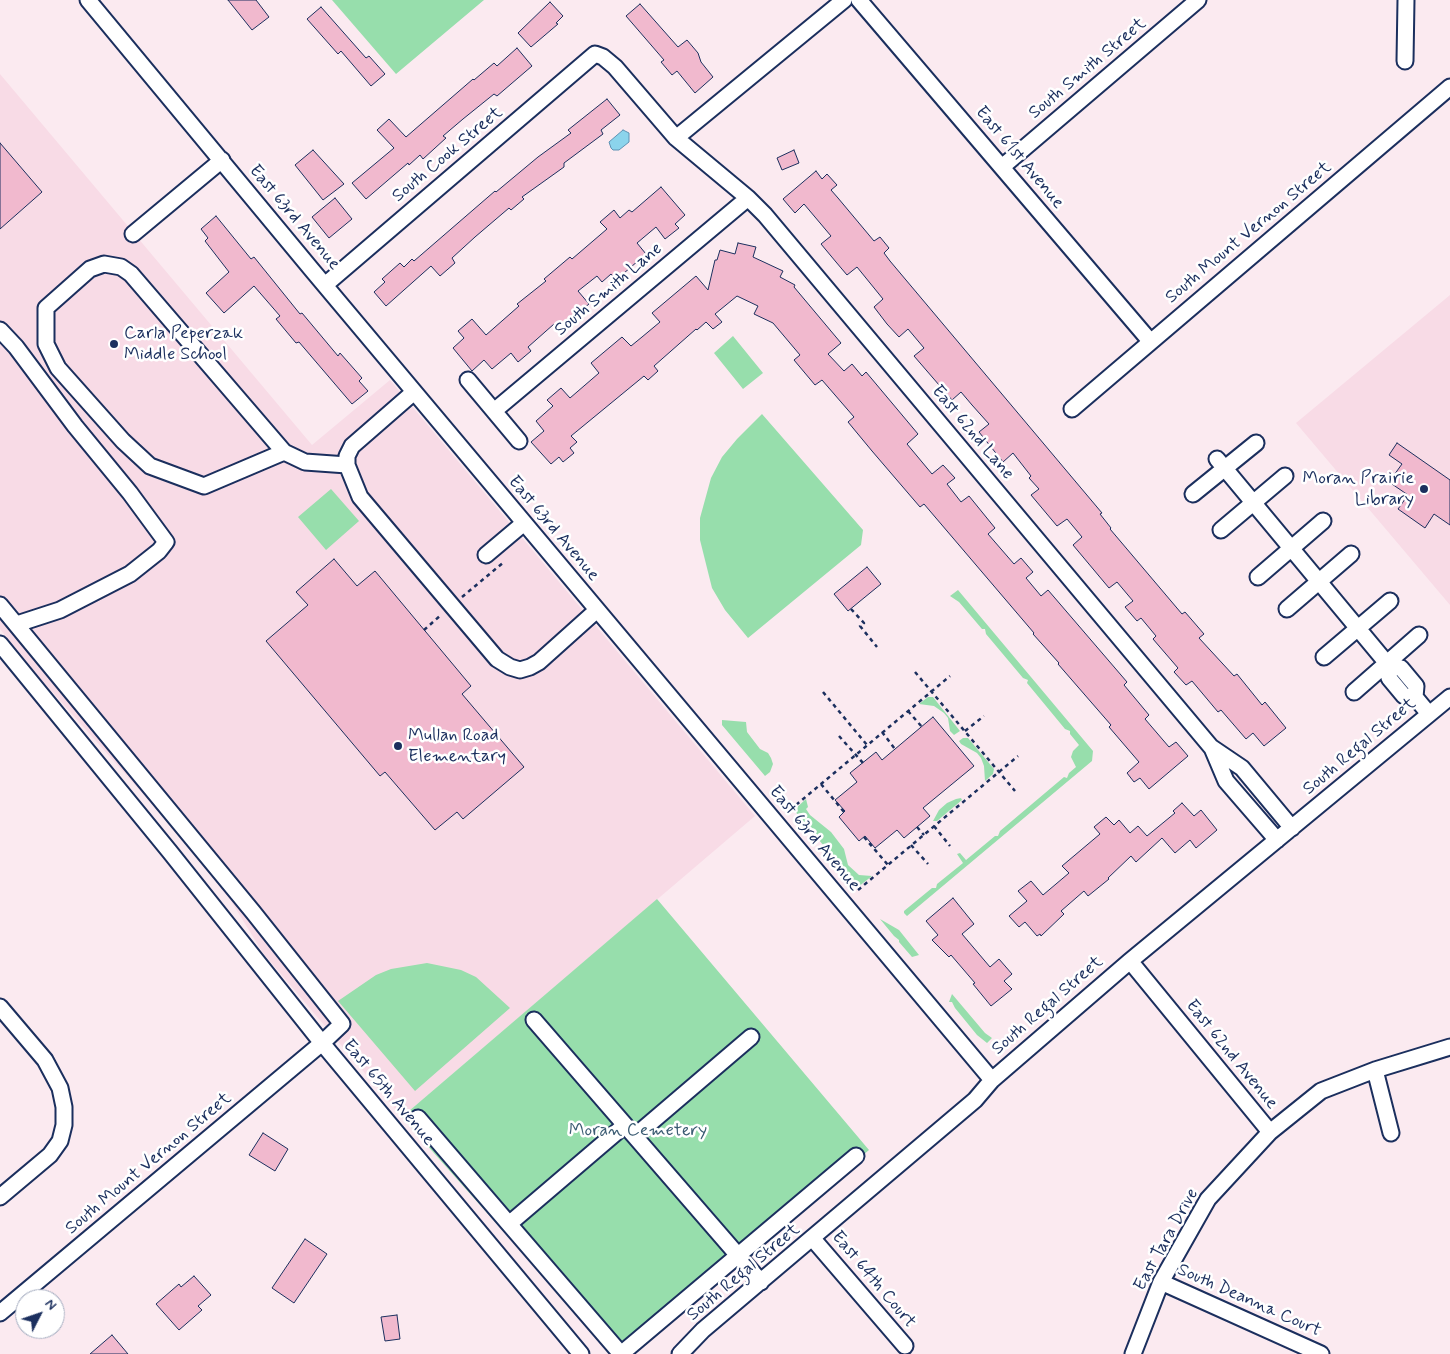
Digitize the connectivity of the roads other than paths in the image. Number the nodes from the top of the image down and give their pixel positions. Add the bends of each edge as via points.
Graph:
1 (88, 0) edge
2 (844, 0) edge
3 (859, 0) edge
4 (1198, 0) edge
5 (1406, 0) edge
6 (1405, 61) dead end
7 (1450, 87) edge
8 (676, 138) junction
9 (222, 160) junction
10 (1002, 167) junction
11 (748, 198) junction
12 (133, 234) dead end
13 (325, 285) junction
14 (0, 330) edge
15 (1150, 341) junction
16 (468, 380) dead end
17 (414, 392) junction
18 (1072, 409) dead end
19 (494, 411) junction
20 (520, 441) dead end
21 (1256, 443) dead end
22 (284, 452) junction
23 (1221, 463) junction
24 (347, 465) junction
25 (1285, 476) dead end
26 (1193, 494) dead end
27 (1254, 503) junction
28 (1324, 521) dead end
29 (524, 523) junction
30 (1221, 530) dead end
31 (1291, 548) junction
32 (486, 554) dead end
33 (1351, 554) dead end
34 (1258, 577) dead end
35 (1319, 582) junction
36 (1390, 601) dead end
37 (0, 605) edge
38 (597, 610) junction
39 (1287, 610) dead end
40 (17, 624) junction
41 (1358, 628) junction
42 (1419, 635) dead end
43 (0, 644) edge
44 (1324, 657) dead end
45 (1389, 665) junction
46 (1354, 692) dead end
47 (1450, 698) edge
48 (1429, 714) junction
49 (1211, 747) junction
50 (1292, 828) junction
51 (1277, 840) junction
52 (1130, 961) junction
53 (0, 1007) edge
54 (534, 1020) dead end
55 (751, 1037) dead end
56 (322, 1043) junction
57 (1450, 1047) edge
58 (1374, 1070) junction
59 (992, 1080) junction
60 (418, 1118) dead end
61 (630, 1130) junction
62 (1270, 1132) junction
63 (1392, 1133) dead end
64 (856, 1156) dead end
65 (0, 1197) edge
66 (509, 1224) junction
67 (813, 1239) junction
68 (738, 1255) junction
69 (761, 1282) junction
70 (1161, 1282) junction
71 (0, 1313) edge
72 (904, 1346) dead end
73 (581, 1354) edge
74 (680, 1354) edge
75 (1133, 1354) edge
76 (1321, 1354) edge

1 - 9 street, East 63rd Avenue
2 - 8 street
3 - 10 street, East 61st Avenue
4 - 10 street, South Smith Street
5 - 6 street
7 - 15 street, South Mount Vernon Street
8 - 11 street, East 62nd Lane
8 - 13 street, South Cook Street via 615,67 595,54
9 - 12 street
9 - 13 street, East 63rd Avenue
10 - 15 street, East 61st Avenue
11 - 19 street, South Smith Lane
11 - 49 street, East 62nd Lane
13 - 17 street, East 63rd Avenue
14 - 40 street via 166,542 130,574 60,610
15 - 18 street, South Mount Vernon Street
16 - 19 street
17 - 24 street via 352,446
17 - 29 street, East 63rd Avenue
19 - 20 street
21 - 23 street
22 - 22 street via 131,274 121,267 104,264 90,269 46,308 46,344 58,368 123,441 150,466 204,486
22 - 24 street via 305,462
23 - 26 street
23 - 27 street
24 - 38 street via 360,497 497,659 510,667 530,668
25 - 27 street
27 - 30 street
27 - 31 street
28 - 31 street
29 - 32 street
29 - 38 street, East 63rd Avenue
31 - 34 street
31 - 35 street
33 - 35 street
35 - 39 street
35 - 41 street
36 - 41 street
37 - 40 street
38 - 59 street, East 63rd Avenue
40 - 56 street, South Mount Vernon Street via 342,1024
41 - 44 street
41 - 45 street
42 - 45 street
43 - 56 street, East 65th Avenue
45 - 46 street
45 - 48 street via 1400,668 1416,686 1415,697
47 - 48 street, South Regal Street
48 - 50 street, South Regal Street
49 - 50 street, East 62nd Lane via 1242,768
49 - 51 street, East 62nd Lane via 1226,780
50 - 51 street, South Regal Street
51 - 52 street, South Regal Street
52 - 59 street, South Regal Street
52 - 62 street, East 62nd Avenue
53 - 65 street via 45,1060 60,1088 64,1125 60,1141 50,1155
54 - 61 street
55 - 61 street
56 - 71 street, South Mount Vernon Street
56 - 73 street, East 65th Avenue
57 - 58 street, East 62nd Avenue
58 - 62 street, East 62nd Avenue via 1321,1091
58 - 63 street
59 - 67 street, South Regal Street via 975,1100
60 - 66 street
61 - 66 street
61 - 68 street
62 - 70 street, East Tara Drive via 1208,1199
64 - 68 street
66 - 68 street via 621,1354
67 - 69 street, South Regal Street
67 - 72 street, East 64th Court
68 - 69 street
69 - 74 street, South Regal Street via 703,1330
70 - 75 street, East Tara Drive
70 - 76 street, South Deanna Court

